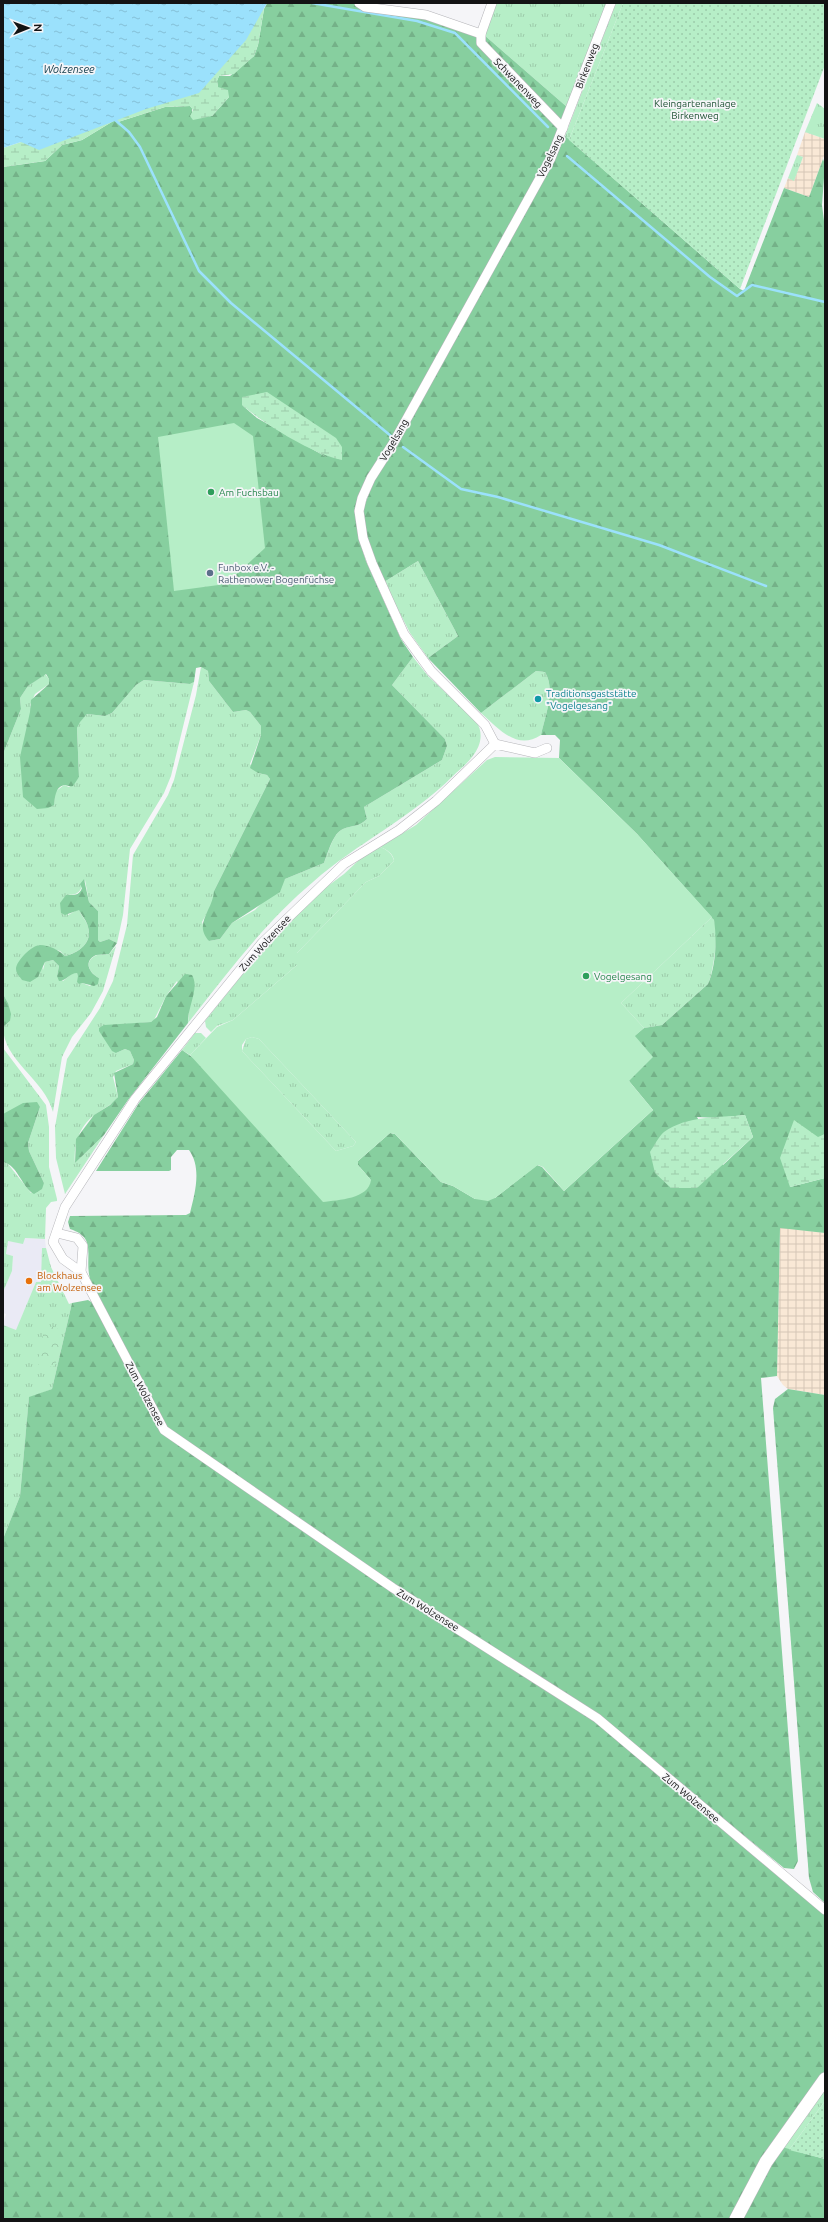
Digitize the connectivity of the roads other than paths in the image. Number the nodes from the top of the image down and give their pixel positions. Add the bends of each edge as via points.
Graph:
1 (359, 3) edge
2 (492, 3) edge
3 (611, 3) edge
4 (481, 34) junction
5 (563, 128) junction
6 (495, 744) junction
7 (547, 748) dead end
8 (57, 1233) junction
9 (80, 1272) junction
10 (825, 1910) edge
11 (825, 2079) edge
12 (736, 2219) edge

1 - 4 street via 365,7 426,15
2 - 4 street
3 - 5 street, Birkenweg
4 - 5 street, Schwanenweg via 481,43
5 - 6 street, Vogelsang via 551,158 394,442 371,478 359,511 363,538 372,563 404,634 431,671 485,725
6 - 7 street via 535,753
6 - 8 street, Zum Wolzensee via 430,806 399,830 344,864 262,944 135,1099 65,1207
8 - 9 street, Zum Wolzensee via 53,1242 63,1259
8 - 9 street via 77,1238 83,1246
9 - 10 street, Zum Wolzensee via 164,1430 393,1588 596,1718
11 - 12 main road via 766,2162

